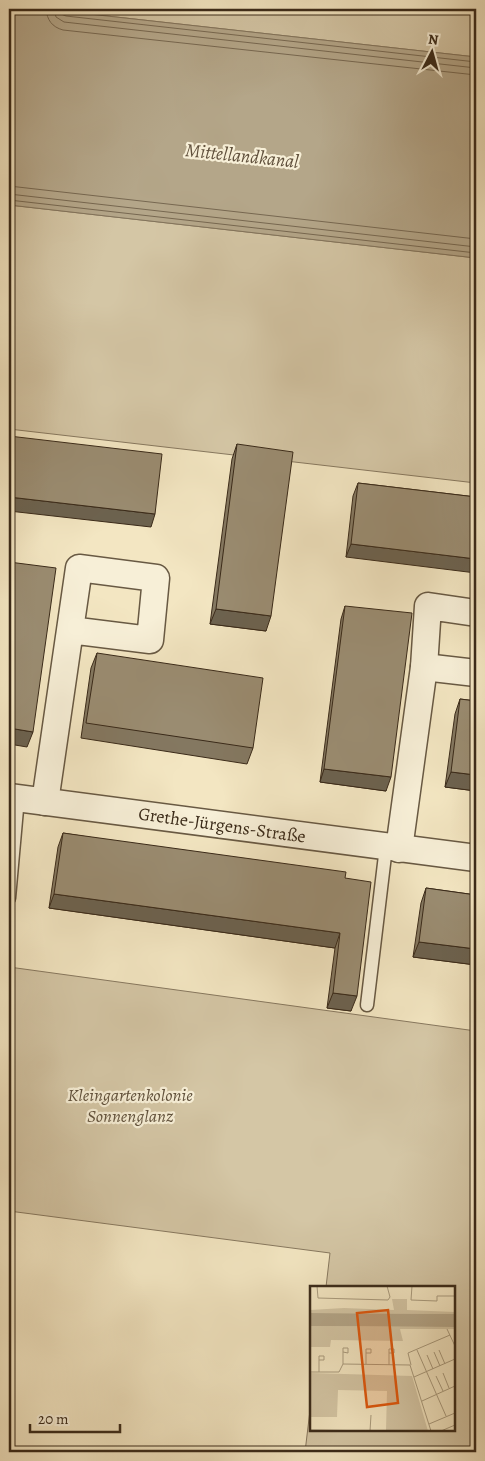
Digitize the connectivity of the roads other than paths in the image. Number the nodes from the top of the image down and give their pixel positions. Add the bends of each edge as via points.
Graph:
1 (476, 613) edge
2 (70, 630) dead end
3 (424, 667) junction
4 (476, 674) edge
5 (14, 798) edge
6 (45, 802) junction
7 (393, 848) junction
8 (476, 858) edge
9 (9, 898) edge
10 (367, 1005) dead end

1 - 3 street via 428,606
2 - 6 street
3 - 4 street
3 - 7 street
5 - 6 street, Grethe-Jürgens-Straße
5 - 9 lane
6 - 7 street, Grethe-Jürgens-Straße
7 - 8 street, Grethe-Jürgens-Straße
7 - 10 lane

